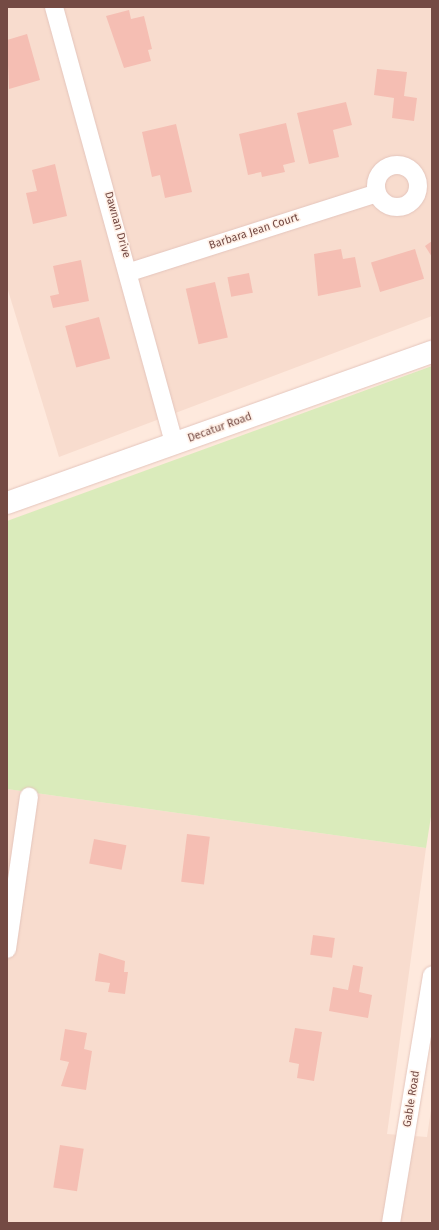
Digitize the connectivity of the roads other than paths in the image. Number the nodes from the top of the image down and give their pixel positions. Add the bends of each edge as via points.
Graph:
1 (54, 7) edge
2 (377, 193) dead end
3 (130, 272) junction
4 (432, 352) edge
5 (175, 445) junction
6 (7, 503) edge
7 (29, 797) dead end
8 (7, 949) edge
9 (432, 975) edge
10 (430, 998) edge
11 (391, 1223) edge

1 - 3 street, Dawnan Drive
2 - 3 street, Barbara Jean Court
3 - 5 street, Dawnan Drive
4 - 5 street, Decatur Road
5 - 6 street, Decatur Road
7 - 8 street
9 - 10 street, Gable Road
10 - 11 street, Gable Road

